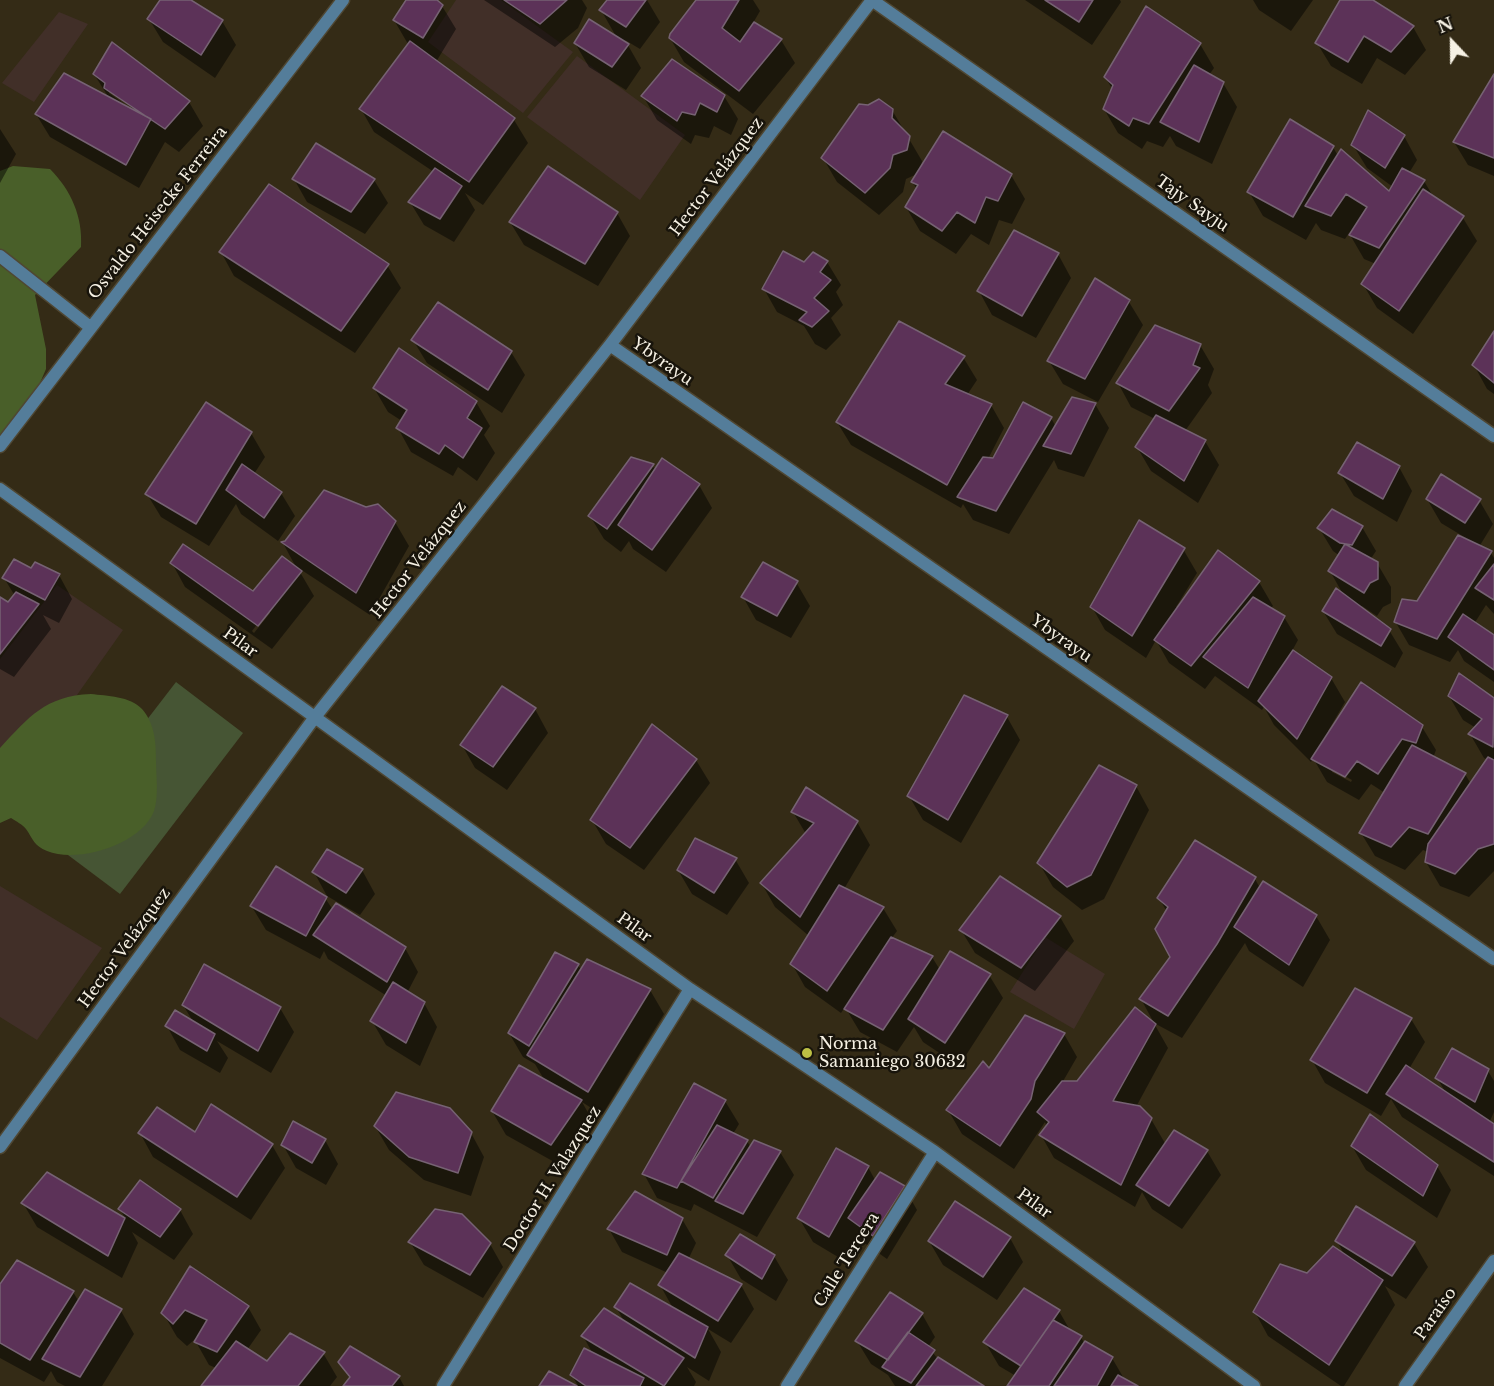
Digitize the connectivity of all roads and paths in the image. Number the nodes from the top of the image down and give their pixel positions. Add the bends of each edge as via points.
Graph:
1 (343, 0) edge
2 (872, 0) edge
3 (0, 256) edge
4 (90, 327) junction
5 (610, 345) junction
6 (1494, 436) edge
7 (0, 446) edge
8 (0, 489) edge
9 (315, 717) junction
10 (1494, 959) edge
11 (690, 989) junction
12 (0, 1147) edge
13 (935, 1152) junction
14 (1494, 1261) edge
15 (443, 1386) edge
16 (787, 1386) edge
17 (1254, 1386) edge
18 (1405, 1386) edge

1 - 4 street, Osvaldo Heisecke Ferreira
2 - 5 street, Hector Velázquez
2 - 6 street, Tajy Sayju
3 - 4 street
4 - 7 street, Osvaldo Heisecke Ferreira
5 - 9 street, Hector Velázquez
5 - 10 street, Ybyrayu
8 - 9 street, Pilar
9 - 11 street, Pilar
9 - 12 street, Hector Velázquez
11 - 13 street, Pilar
11 - 15 street, Doctor H. Valazquez
13 - 16 street, Calle Tercera
13 - 17 street, Pilar
14 - 18 street, Paraíso

